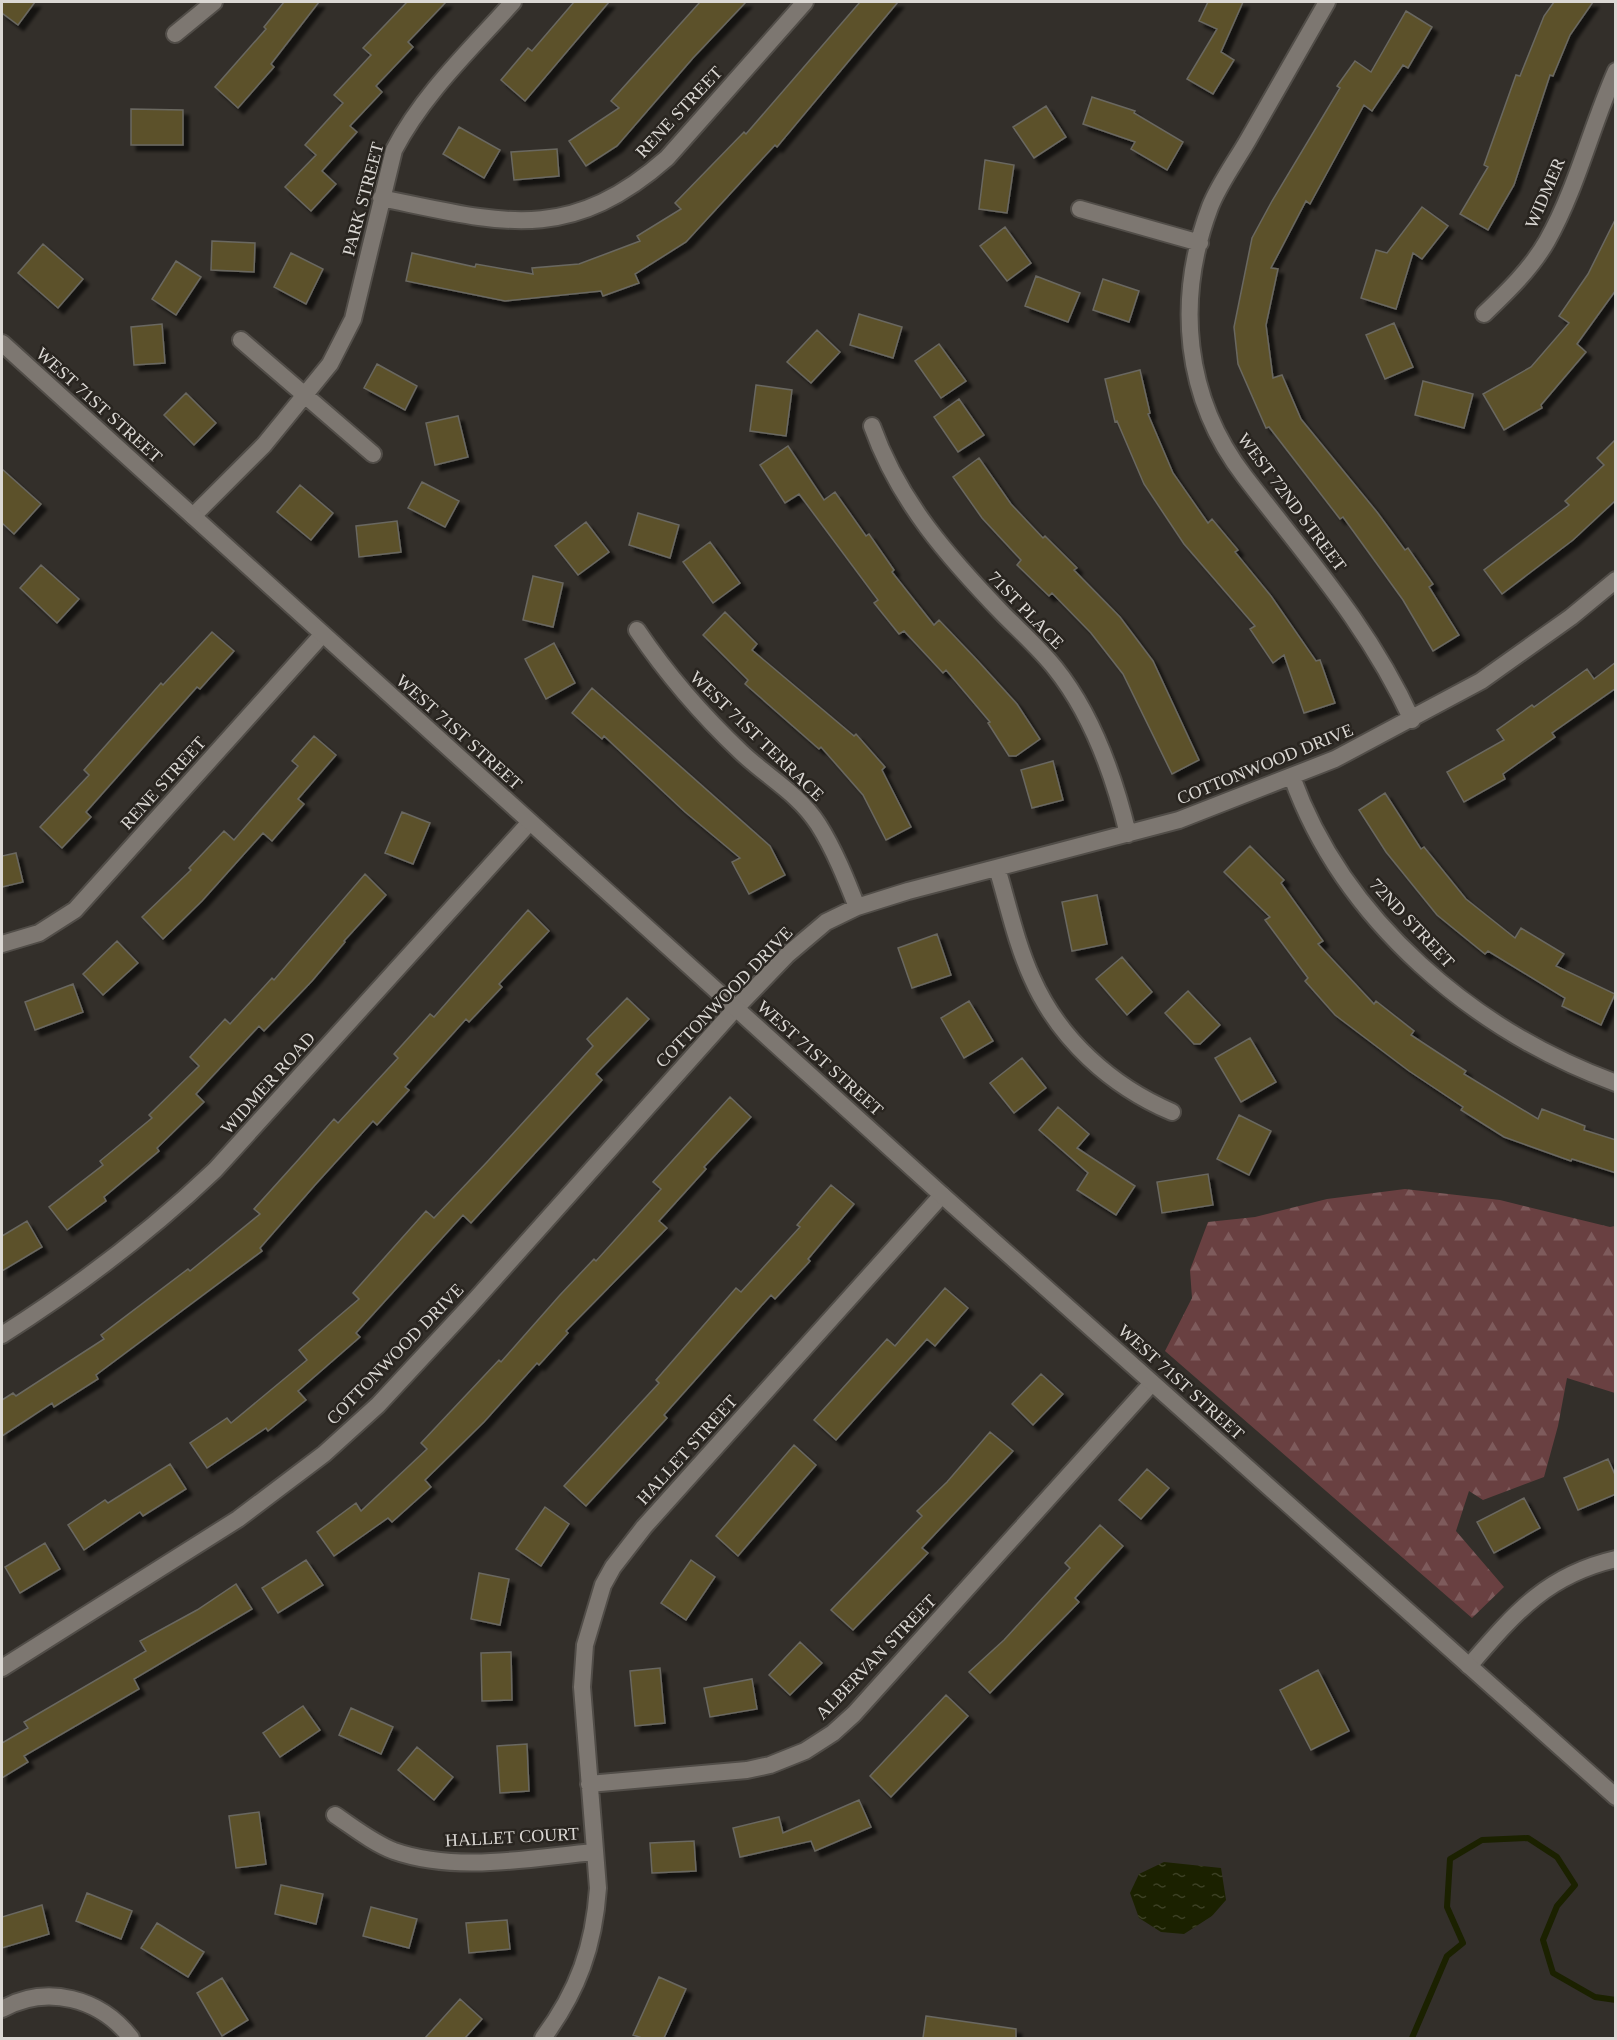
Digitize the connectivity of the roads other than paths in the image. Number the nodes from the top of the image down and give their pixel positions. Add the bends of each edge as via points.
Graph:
1 (214, 2) edge
2 (513, 2) edge
3 (805, 2) edge
4 (1327, 2) edge
5 (174, 34) dead end
6 (1616, 71) edge
7 (381, 198) junction
8 (1080, 209) dead end
9 (1200, 243) junction
10 (1484, 314) dead end
11 (241, 340) dead end
12 (2, 343) edge
13 (304, 395) junction
14 (872, 426) dead end
15 (373, 454) dead end
16 (193, 516) junction
17 (1616, 580) edge
18 (637, 630) dead end
19 (322, 634) junction
20 (1412, 720) junction
21 (1292, 777) junction
22 (530, 822) junction
23 (1128, 834) junction
24 (997, 868) junction
25 (857, 907) junction
26 (2, 944) edge
27 (736, 1008) junction
28 (1616, 1083) edge
29 (1172, 1112) dead end
30 (942, 1195) junction
31 (2, 1335) edge
32 (1152, 1383) junction
33 (1616, 1559) edge
34 (1469, 1666) junction
35 (2, 1668) edge
36 (589, 1784) junction
37 (1616, 1797) edge
38 (335, 1815) dead end
39 (594, 1852) junction
40 (2, 2009) edge
41 (131, 2038) edge
42 (543, 2038) edge

1 - 5 street
2 - 7 street, PARK STREET via 406,126 394,150
3 - 7 street, RENE STREET via 667,158 641,181 608,201 572,214 527,222 492,221
4 - 9 street, WEST 72ND STREET via 1211,206
6 - 10 street, WIDMER via 1546,242 1515,285
7 - 13 street, PARK STREET via 353,319 330,364
8 - 9 street
9 - 20 street, WEST 72ND STREET via 1191,272 1190,353 1199,391 1221,444 1351,613
11 - 13 street
12 - 16 street, WEST 71ST STREET
13 - 15 street
13 - 16 street, PARK STREET via 264,445
14 - 23 street, 71ST PLACE via 904,497 941,547 1055,668 1083,710 1120,800
16 - 19 street, WEST 71ST STREET
17 - 20 street, COTTONWOOD DRIVE via 1481,681
18 - 25 street, WEST 71ST TERRACE via 673,682 701,713 794,795 818,824
19 - 22 street, WEST 71ST STREET
19 - 26 street, RENE STREET via 75,910 39,933
20 - 21 street, COTTONWOOD DRIVE
21 - 23 street, COTTONWOOD DRIVE via 1179,820
21 - 28 street, 72ND STREET via 1319,838 1351,885 1382,925 1429,973 1524,1042
22 - 27 street, WEST 71ST STREET
22 - 31 street, WIDMER ROAD via 215,1170 162,1221 108,1264
23 - 24 street, COTTONWOOD DRIVE
24 - 25 street, COTTONWOOD DRIVE
24 - 29 street via 1031,976 1047,1009 1070,1039 1102,1069 1140,1098
25 - 27 street, COTTONWOOD DRIVE via 826,922 787,955
27 - 30 street, WEST 71ST STREET
27 - 35 street, COTTONWOOD DRIVE via 468,1308 378,1405 324,1454 238,1519
30 - 32 street, WEST 71ST STREET
30 - 36 street, HALLET STREET via 644,1527 613,1568 595,1604 585,1645 582,1687
32 - 34 street, WEST 71ST STREET
32 - 36 street, ALBERVAN STREET via 833,1733 788,1759 747,1770
33 - 34 street via 1596,1563 1553,1582 1535,1595
34 - 37 street, WEST 71ST STREET
36 - 39 street
38 - 39 street, HALLET COURT via 392,1850 434,1860 459,1862
39 - 42 street via 596,1920 586,1964 568,2003
40 - 41 street via 25,1998 62,1996 87,2002 104,2012

